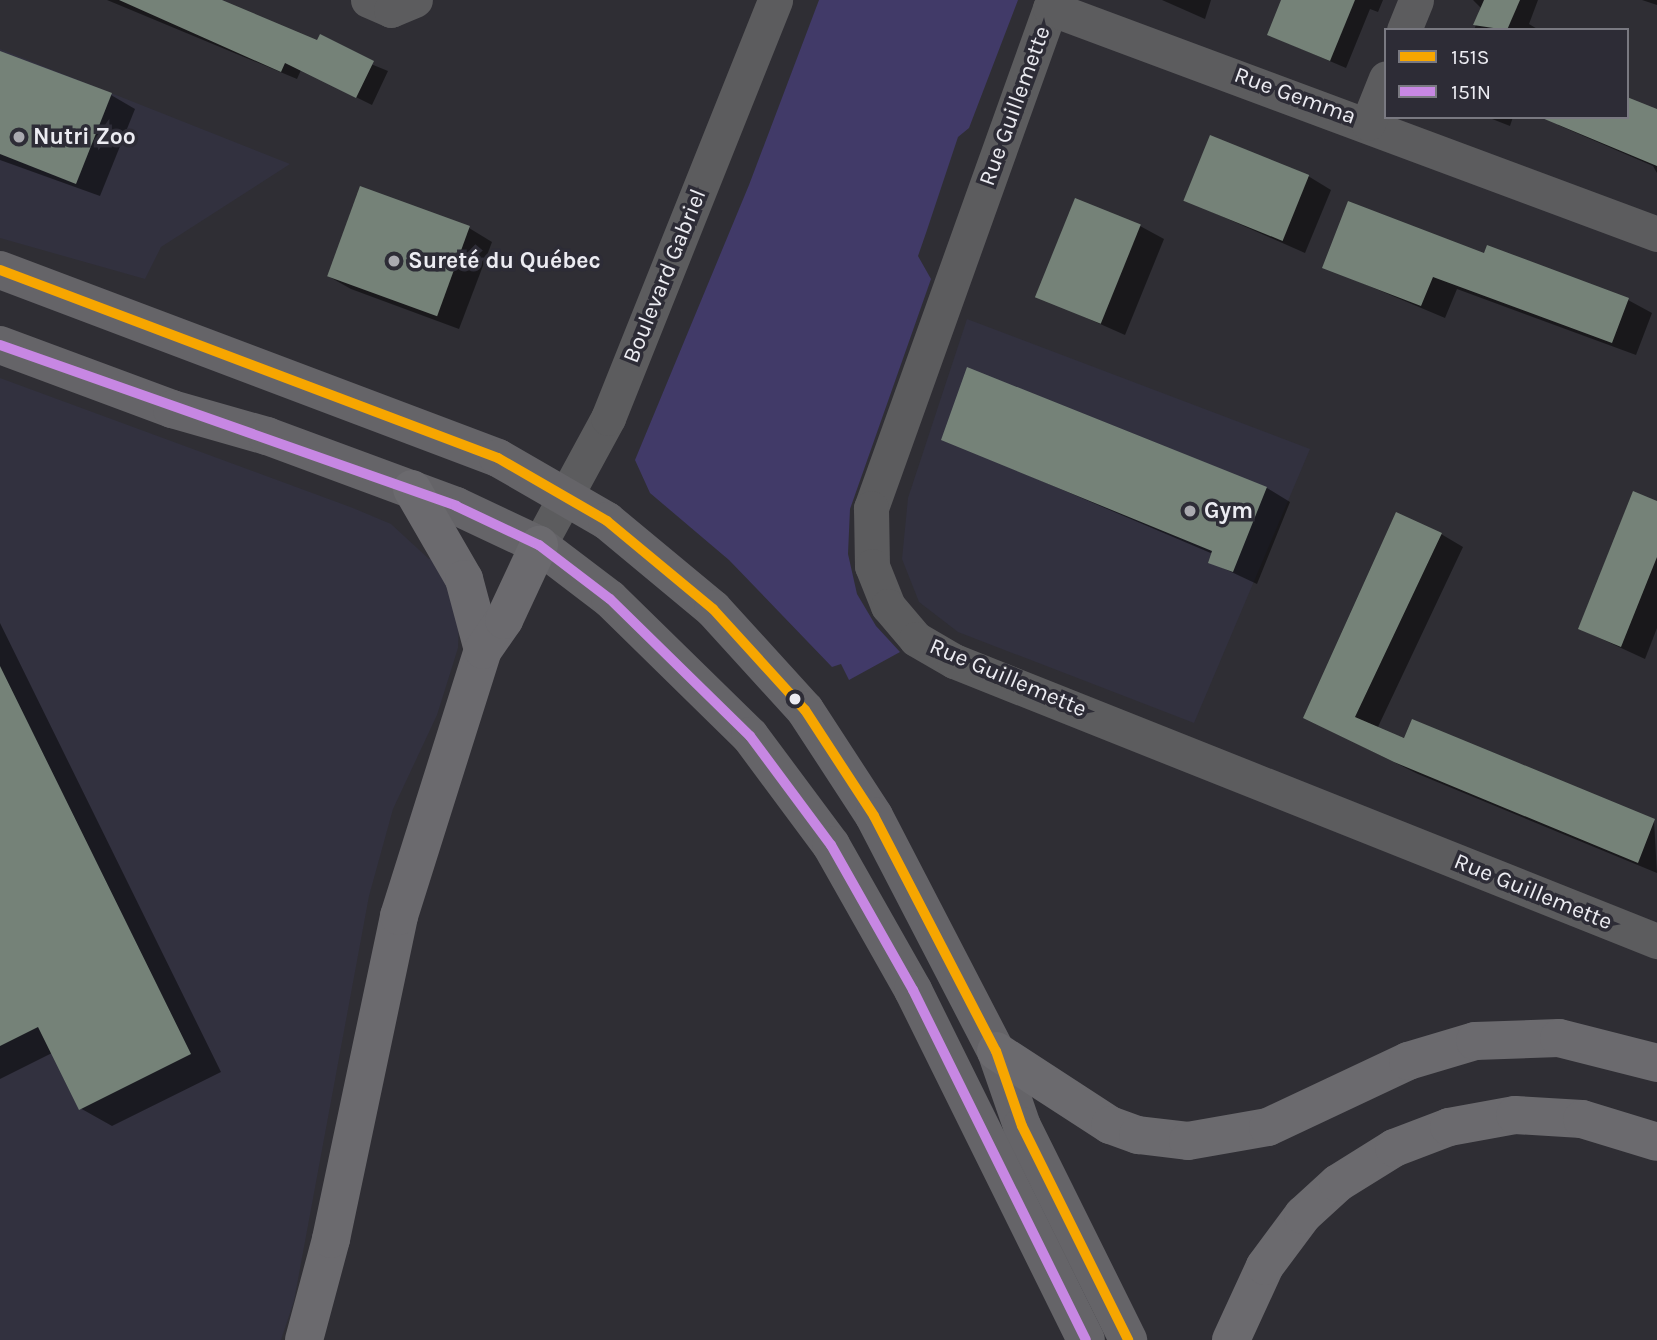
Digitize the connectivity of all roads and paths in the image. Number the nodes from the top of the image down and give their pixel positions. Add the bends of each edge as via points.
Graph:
1 (775, 0) edge
2 (1416, 0) edge
3 (1052, 4) edge
4 (1406, 28) edge
5 (1384, 83) edge
6 (1368, 123) junction
7 (1657, 234) edge
8 (0, 270) edge
9 (0, 345) edge
10 (412, 489) junction
11 (568, 495) junction
12 (539, 545) junction
13 (483, 650) junction
14 (1657, 941) edge
15 (996, 1051) junction
16 (1657, 1063) edge
17 (1657, 1142) edge
18 (304, 1340) edge
19 (1086, 1340) edge
20 (1128, 1340) edge
21 (1231, 1340) edge

1 - 11 street, Boulevard Gabriel via 608,418
2 - 4 street
3 - 6 street, Rue Gemma
3 - 14 street, Rue Guillemette via 872,508 872,566 888,606 905,629 940,655
5 - 6 street
6 - 7 street, Rue Gemma
8 - 11 main road via 465,444
9 - 10 main road via 172,409 267,436
10 - 12 main road
10 - 13 highway via 464,579
11 - 12 street, Boulevard Gabriel
11 - 15 main road via 705,602 805,710 874,816
12 - 13 highway via 504,620
12 - 19 main road via 581,573 694,678 750,736 831,845 913,990
13 - 18 highway via 399,916 331,1239
15 - 16 highway via 1110,1125 1138,1135 1188,1141 1268,1127 1408,1061 1475,1041 1559,1038
15 - 20 main road via 1022,1126
17 - 21 highway via 1582,1119 1515,1115 1449,1127 1394,1148 1338,1183 1290,1230 1253,1287

